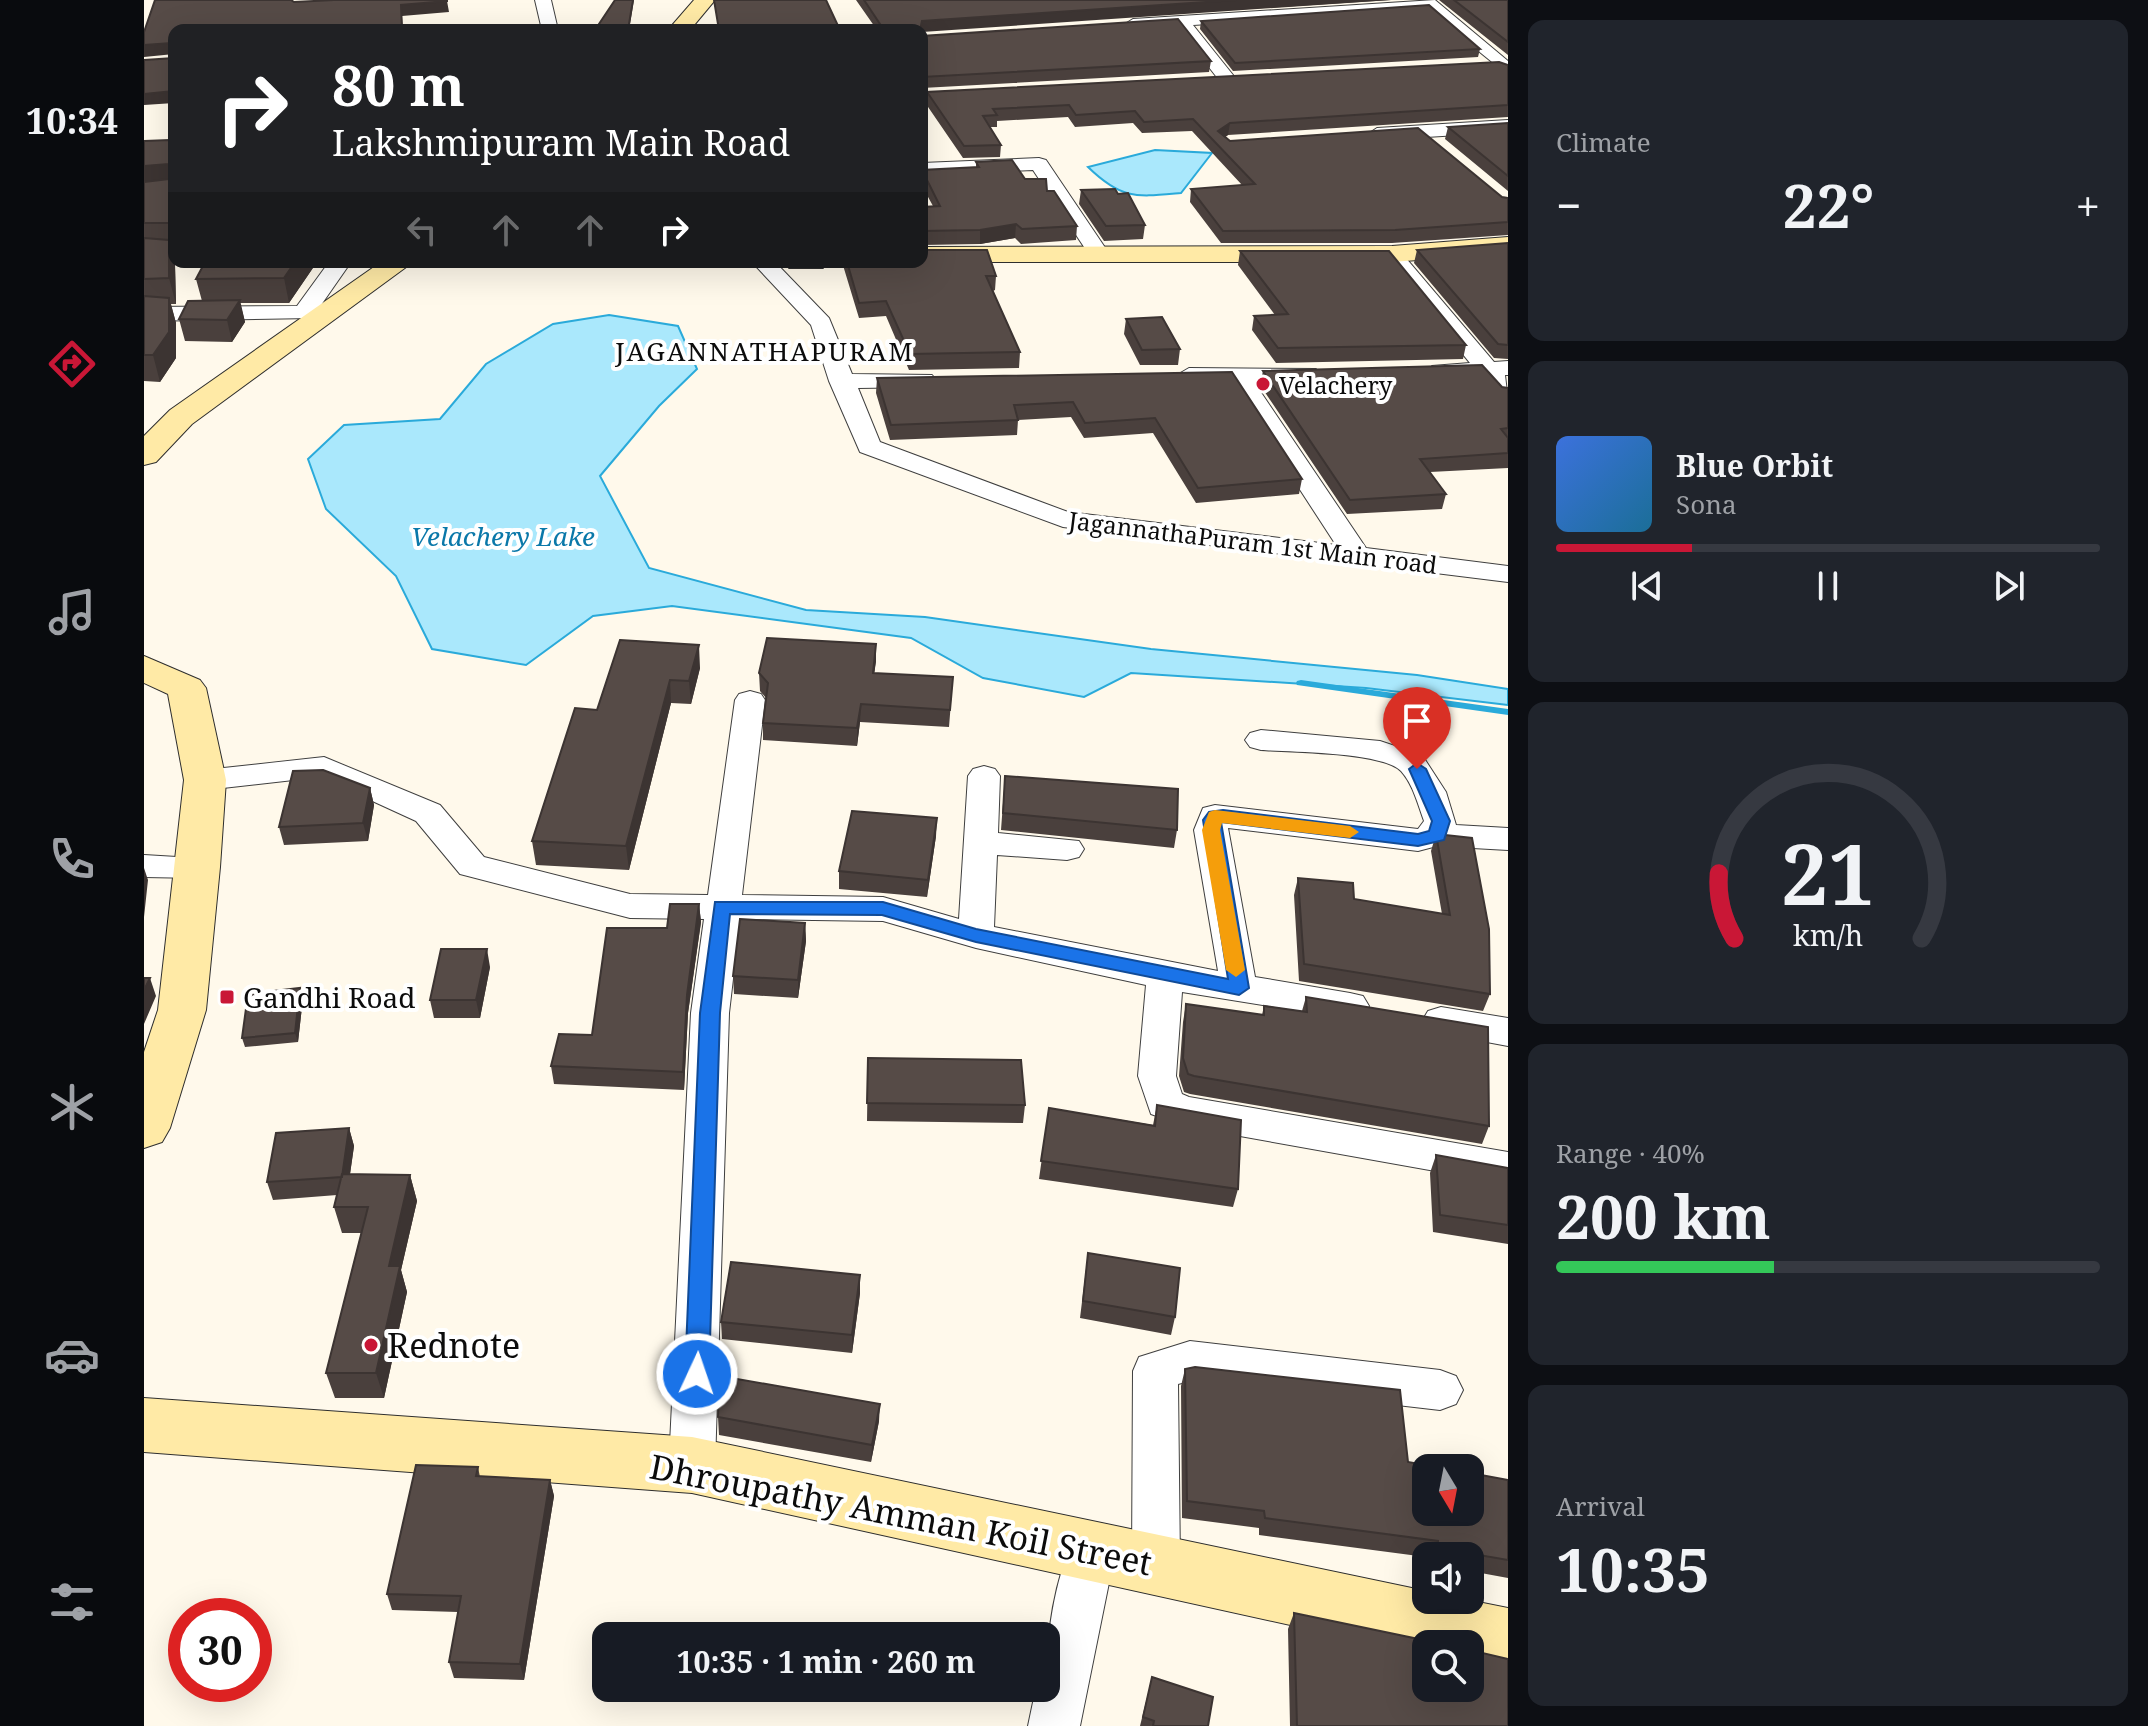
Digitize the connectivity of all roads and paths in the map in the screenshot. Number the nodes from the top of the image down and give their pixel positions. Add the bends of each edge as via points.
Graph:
1 (543, 0) edge
2 (728, 0) edge
3 (704, 1) edge
4 (1429, 3) edge
5 (1181, 21) junction
6 (549, 24) edge
7 (684, 24) edge
8 (1120, 25) edge
9 (1470, 66) edge
10 (1506, 66) edge
11 (1198, 82) edge
12 (1508, 126) edge
13 (1419, 131) junction
14 (1358, 135) edge
15 (1441, 149) edge
16 (928, 169) edge
17 (1508, 245) edge
18 (1097, 252) junction
19 (1392, 254) junction
20 (928, 255) edge
21 (336, 268) edge
22 (391, 268) edge
23 (769, 268) edge
24 (144, 314) edge
25 (1498, 369) edge
26 (1410, 372) edge
27 (1237, 374) junction
28 (1332, 374) edge
29 (1158, 376) edge
30 (952, 379) edge
31 (841, 381) junction
32 (1508, 394) edge
33 (144, 455) edge
34 (1356, 554) junction
35 (1495, 574) edge
36 (144, 668) edge
37 (750, 700) dead end
38 (1261, 740) dead end
39 (984, 776) dead end
40 (205, 780) junction
41 (1437, 835) junction
42 (1508, 839) edge
43 (980, 843) junction
44 (1067, 849) dead end
45 (144, 866) edge
46 (198, 867) junction
47 (721, 907) junction
48 (976, 936) junction
49 (1165, 976) junction
50 (1239, 988) junction
51 (1508, 1032) edge
52 (144, 1128) edge
53 (1508, 1168) edge
54 (1440, 1390) dead end
55 (144, 1425) edge
56 (692, 1465) junction
57 (1091, 1553) junction
58 (1156, 1565) junction
59 (1508, 1641) edge
60 (1054, 1726) edge

1 - 6 street
2 - 3 street
3 - 7 street
4 - 5 street
4 - 10 street
5 - 8 street
5 - 11 street via 1236,80
9 - 10 street
12 - 13 street
13 - 14 street
13 - 15 street
16 - 18 street via 1039,164
17 - 19 street
18 - 19 street
18 - 20 street
19 - 25 street
21 - 24 street via 304,313
22 - 33 street via 181,417
23 - 31 street, JagannathaPuram 1st Main road via 821,323
25 - 26 street
25 - 32 street
27 - 28 street
27 - 29 street
27 - 34 street
30 - 31 street
31 - 34 street, JagannathaPuram 1st Main road via 869,447 1063,519
34 - 35 street, JagannathaPuram 1st Main road
36 - 40 street via 186,688
37 - 47 street
38 - 41 street via 1380,751 1411,762 1441,821
39 - 43 street
40 - 46 street
40 - 47 street via 324,767 428,813 472,866 630,906
41 - 42 street
41 - 50 street via 1418,840 1215,816 1211,830
43 - 44 street
43 - 48 street
45 - 46 street
46 - 52 street via 182,1010
47 - 48 street via 883,909
47 - 56 street via 710,1013
48 - 49 street
49 - 50 street
49 - 53 street via 1157,1076 1165,1103 1184,1111
50 - 51 street
54 - 58 street via 1190,1361 1155,1371
55 - 56 street, Dhroupathy Amman Koil Street
56 - 57 street, Dhroupathy Amman Koil Street
57 - 58 street, Dhroupathy Amman Koil Street
57 - 60 street
58 - 59 street, Dhroupathy Amman Koil Street

